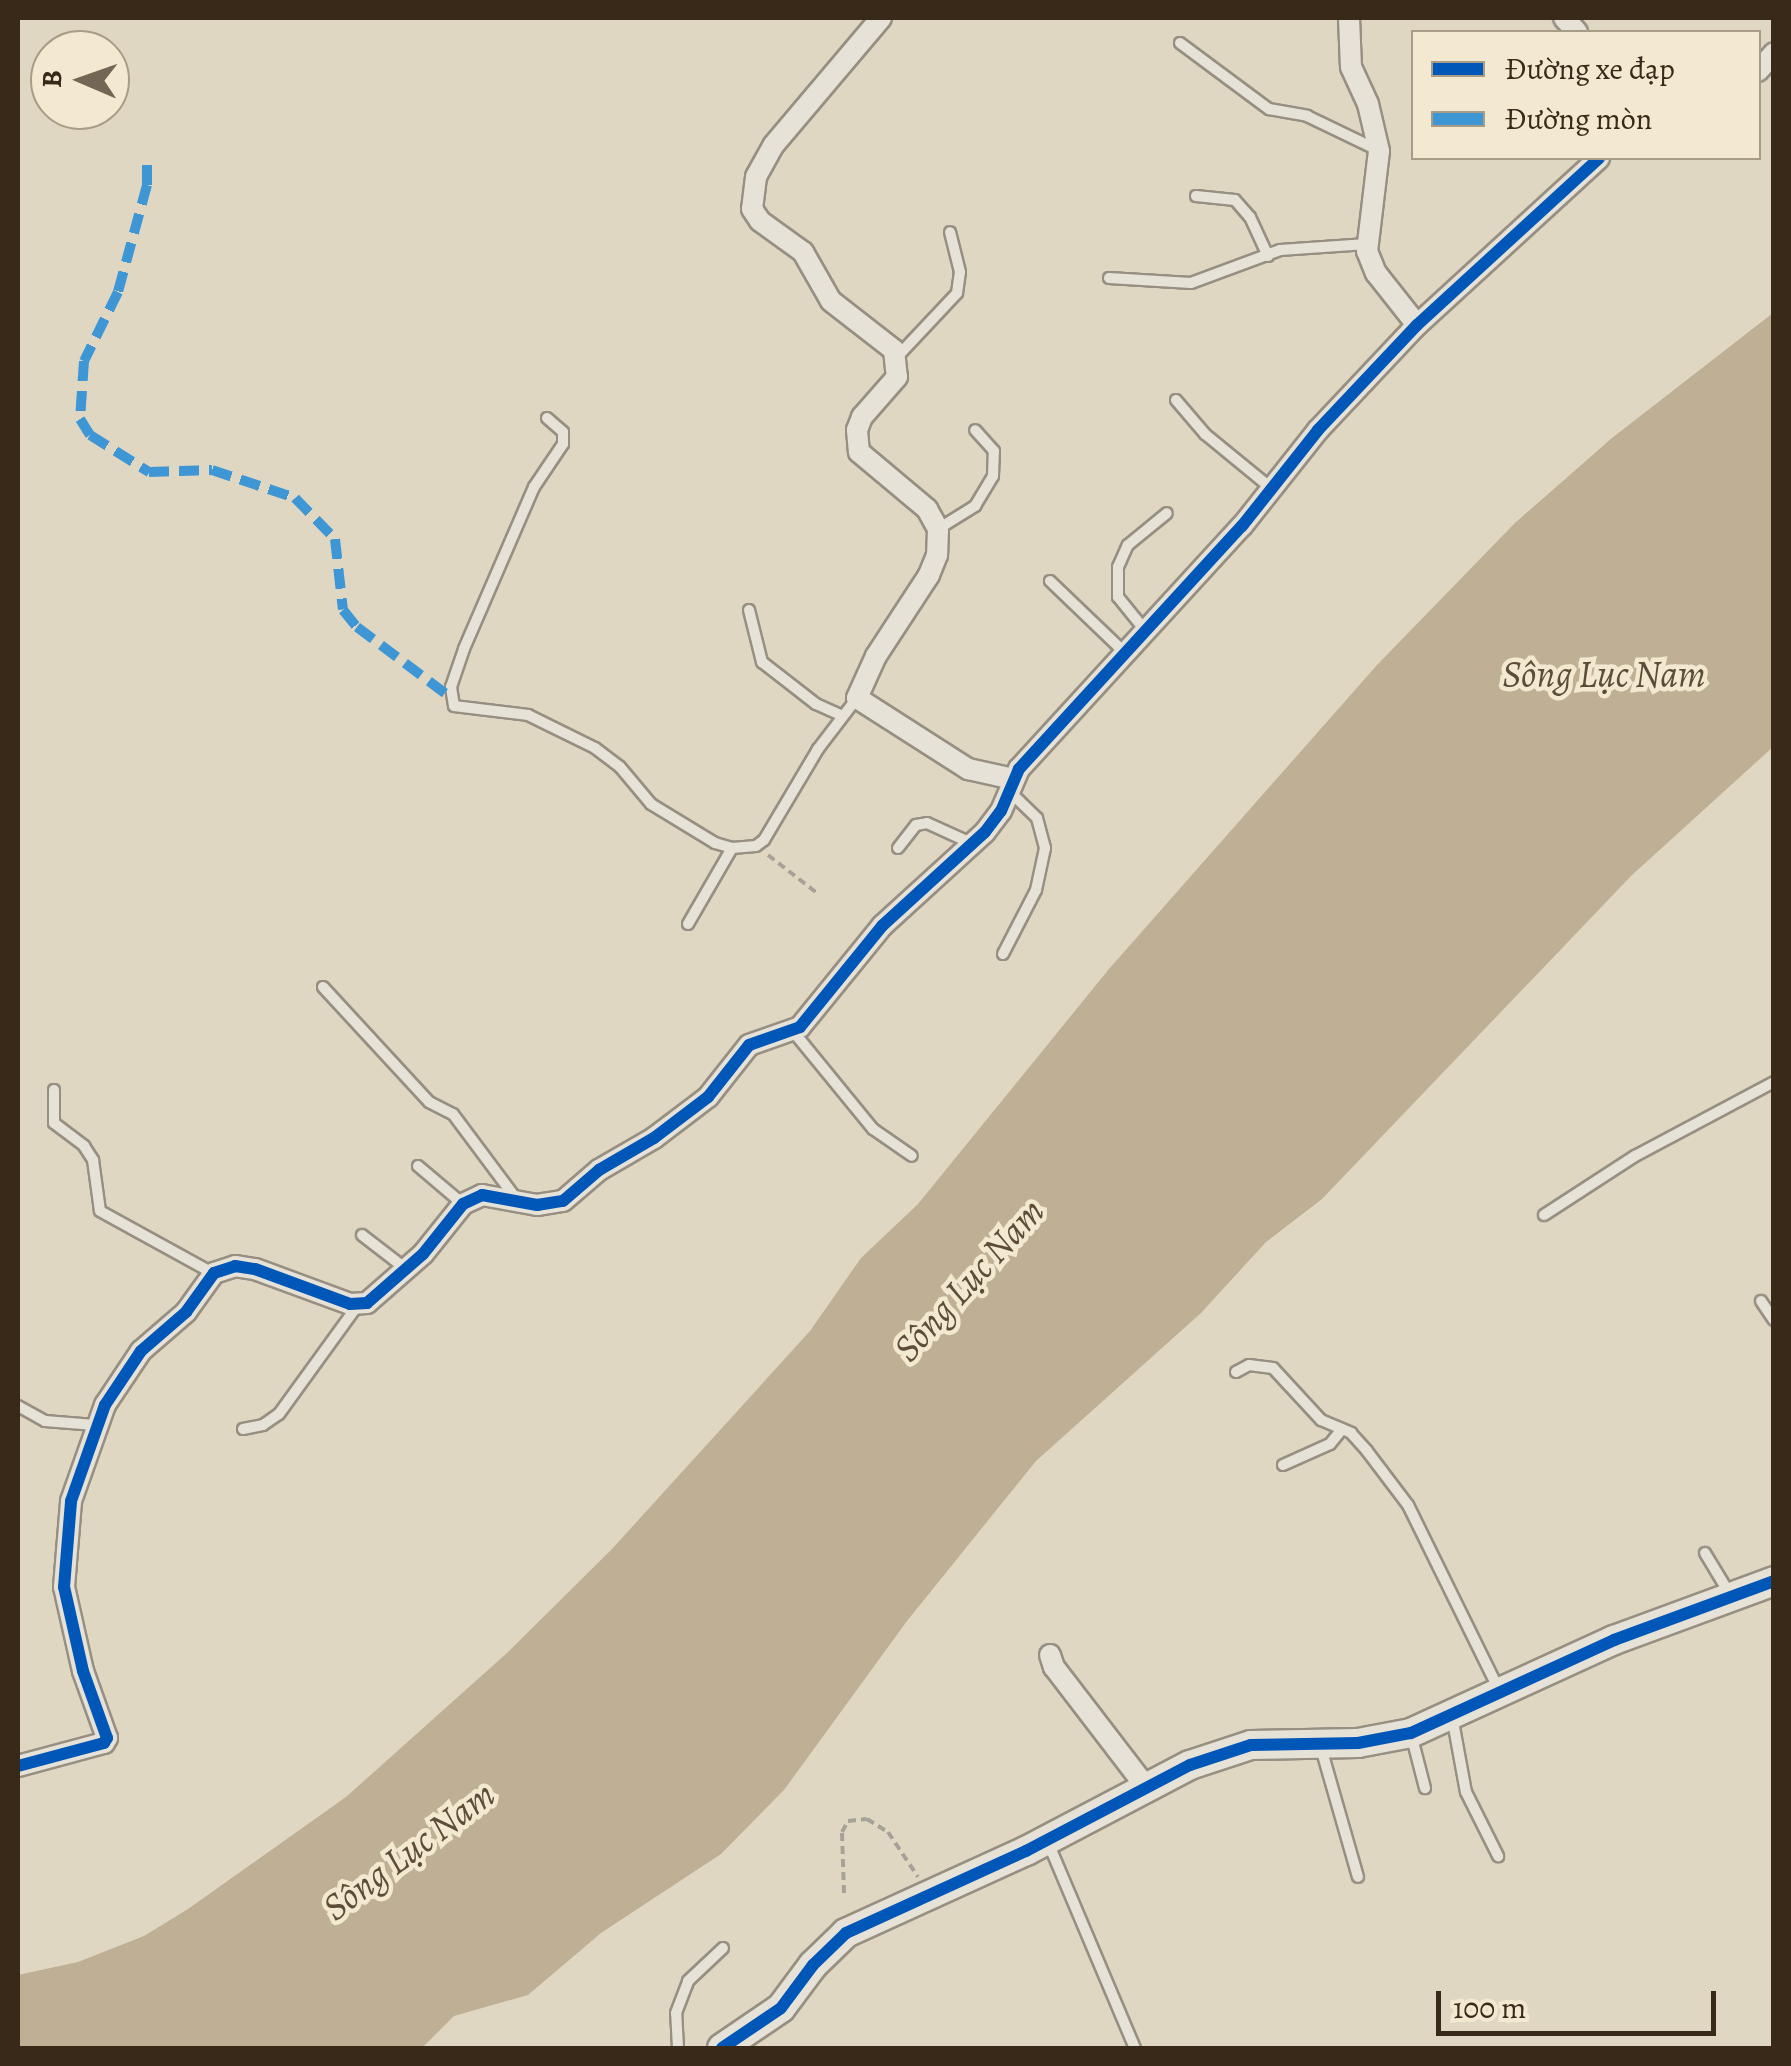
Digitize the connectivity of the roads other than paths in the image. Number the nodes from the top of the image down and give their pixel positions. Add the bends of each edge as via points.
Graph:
1 (882, 18) edge
2 (1349, 18) edge
3 (1180, 44) dead end
4 (1379, 151) junction
5 (1597, 160) edge
6 (1196, 196) dead end
7 (950, 232) dead end
8 (1367, 244) junction
9 (1268, 256) junction
10 (1109, 278) dead end
11 (1417, 325) junction
12 (897, 358) junction
13 (1176, 400) dead end
14 (547, 418) dead end
15 (975, 430) dead end
16 (1272, 488) junction
17 (1168, 513) dead end
18 (938, 529) junction
19 (1050, 581) dead end
20 (749, 610) dead end
21 (1144, 630) junction
22 (1123, 651) junction
23 (857, 698) junction
24 (842, 715) junction
25 (1010, 784) junction
26 (972, 843) junction
27 (732, 848) junction
28 (898, 848) dead end
29 (688, 924) dead end
30 (1003, 954) dead end
31 (322, 987) dead end
32 (792, 1030) junction
33 (1774, 1082) edge
34 (54, 1090) dead end
35 (912, 1156) dead end
36 (418, 1166) dead end
37 (517, 1201) junction
38 (463, 1204) junction
39 (1544, 1215) dead end
40 (362, 1235) dead end
41 (407, 1269) junction
42 (214, 1274) junction
43 (1761, 1302) dead end
44 (359, 1304) junction
45 (1774, 1320) edge
46 (1236, 1372) dead end
47 (18, 1406) edge
48 (96, 1425) junction
49 (243, 1428) dead end
50 (1342, 1429) junction
51 (1282, 1465) dead end
52 (1706, 1554) dead end
53 (1774, 1582) edge
54 (1732, 1597) junction
55 (1050, 1655) dead end
56 (1500, 1692) junction
57 (1452, 1715) junction
58 (1411, 1734) junction
59 (1320, 1742) junction
60 (18, 1766) edge
61 (1146, 1787) junction
62 (1425, 1788) dead end
63 (1047, 1839) junction
64 (1498, 1856) dead end
65 (1358, 1877) dead end
66 (723, 1948) dead end
67 (678, 2048) edge
68 (722, 2048) edge
69 (1135, 2048) edge

1 - 12 street via 774,146 751,200 760,220 802,252 831,302 884,340
2 - 4 street via 1351,67
3 - 4 lane via 1269,108 1307,116
4 - 8 street
5 - 11 street
6 - 9 lane via 1235,200
7 - 12 lane via 960,272 957,293
8 - 9 lane via 1317,244
8 - 11 street via 1376,273
9 - 10 lane via 1191,283
11 - 16 street
12 - 18 street via 897,377 856,430 858,452 926,509
13 - 16 lane
14 - 27 lane via 562,432 563,444 534,488 464,649 452,703 528,714 596,748 651,804
15 - 18 lane via 994,451 993,476 974,506
16 - 21 street
17 - 21 lane via 1128,545 1118,566 1118,597
18 - 23 street via 929,574
19 - 22 lane
20 - 24 lane via 762,662 816,704
21 - 22 street
22 - 25 street
23 - 24 lane
23 - 25 street via 968,769
24 - 27 lane via 756,846
25 - 26 street via 998,817
25 - 30 lane via 1036,818 1045,848 1036,890
26 - 28 lane via 927,823
26 - 32 street via 882,926
27 - 29 lane
31 - 37 lane via 429,1102 453,1114
32 - 35 lane via 873,1128
32 - 37 street via 748,1046 708,1097 563,1200
33 - 39 lane via 1635,1156
34 - 42 lane via 54,1124 93,1160 100,1211
36 - 38 lane
37 - 38 street via 482,1196
38 - 41 street
40 - 41 lane
41 - 44 street
42 - 44 street via 255,1268
42 - 48 street via 186,1312 141,1351
43 - 45 lane
44 - 49 lane via 278,1414
46 - 50 lane via 1249,1365 1273,1368 1321,1420
47 - 48 lane via 45,1421
48 - 60 street via 70,1501 62,1571 83,1671 108,1738
50 - 51 lane via 1330,1444
50 - 56 lane via 1408,1504
52 - 54 lane
53 - 54 street
54 - 56 street
55 - 61 street
56 - 57 street
57 - 58 street
57 - 64 lane via 1466,1792
58 - 59 street
58 - 62 lane
59 - 61 street via 1221,1752
59 - 65 lane
61 - 63 street
63 - 68 street via 846,1934 828,1947 782,2008
63 - 69 lane
66 - 67 lane via 688,1981 676,2013

